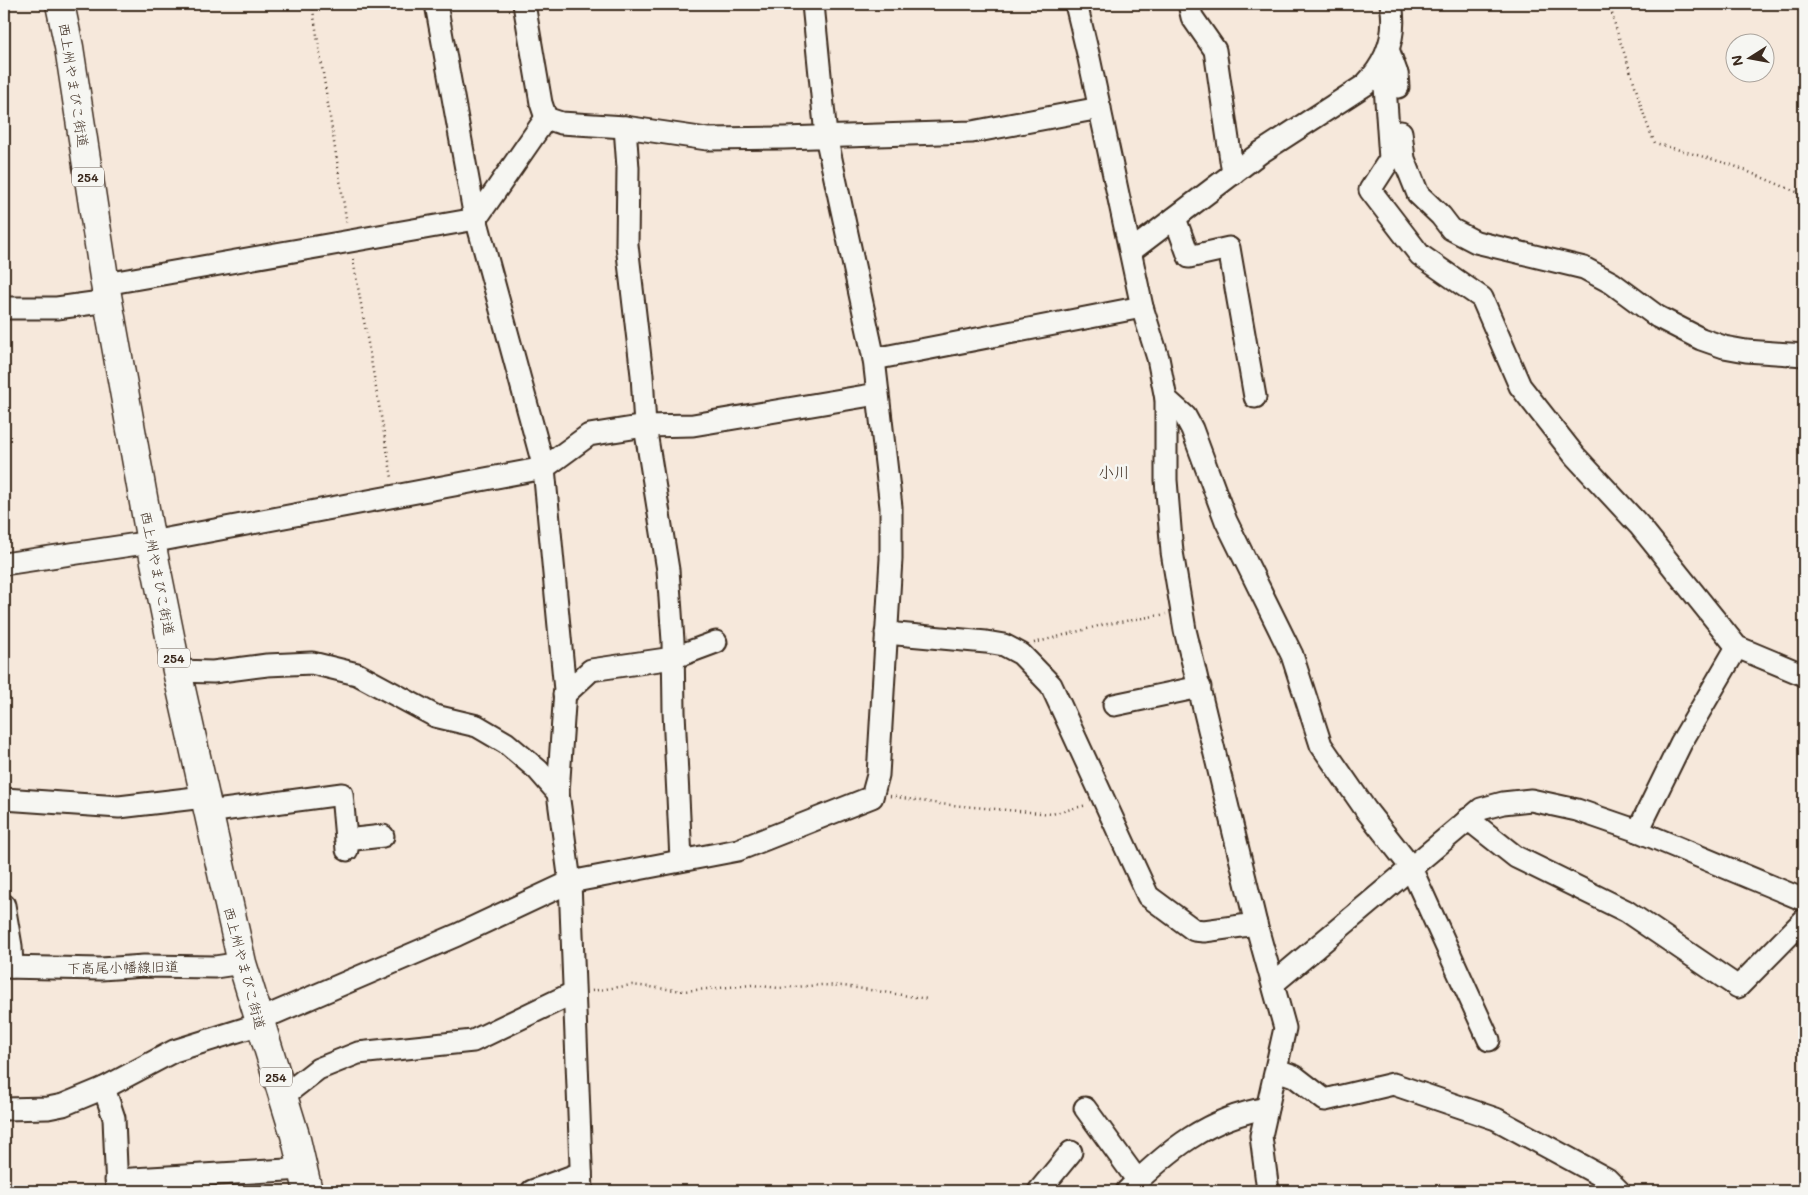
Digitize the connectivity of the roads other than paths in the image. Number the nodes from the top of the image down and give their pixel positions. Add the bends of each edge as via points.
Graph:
1 (60, 4) edge
2 (436, 4) edge
3 (524, 4) edge
4 (813, 4) edge
5 (1076, 4) edge
6 (1188, 4) edge
7 (1391, 4) edge
8 (1388, 48) junction
9 (1397, 74) junction
10 (1100, 108) junction
11 (546, 118) junction
12 (625, 127) junction
13 (826, 136) junction
14 (1233, 174) junction
15 (1175, 218) junction
16 (476, 219) junction
17 (1131, 251) junction
18 (107, 293) junction
19 (1142, 307) junction
20 (4, 308) edge
21 (1804, 355) edge
22 (874, 359) junction
23 (877, 394) junction
24 (1255, 397) dead end
25 (1166, 398) junction
26 (645, 426) junction
27 (544, 468) junction
28 (151, 542) junction
29 (4, 564) edge
30 (886, 632) junction
31 (716, 642) dead end
32 (1737, 647) junction
33 (673, 658) junction
34 (177, 671) junction
35 (1804, 675) edge
36 (1200, 687) junction
37 (564, 695) junction
38 (1114, 706) dead end
39 (558, 793) junction
40 (4, 799) edge
41 (206, 804) junction
42 (1468, 819) junction
43 (1638, 831) junction
44 (383, 836) dead end
45 (680, 860) junction
46 (1410, 866) junction
47 (570, 882) junction
48 (1804, 900) edge
49 (4, 905) edge
50 (1804, 920) edge
51 (1256, 924) junction
52 (242, 963) junction
53 (8, 967) edge
54 (1274, 983) junction
55 (574, 993) junction
56 (259, 1021) junction
57 (1489, 1040) dead end
58 (1277, 1070) junction
59 (104, 1088) junction
60 (282, 1097) junction
61 (1085, 1108) dead end
62 (1267, 1108) junction
63 (4, 1109) edge
64 (1071, 1152) dead end
65 (306, 1180) edge
66 (583, 1185) edge
67 (117, 1186) edge
68 (1132, 1186) edge
69 (532, 1191) edge
70 (1039, 1191) edge
71 (1268, 1191) edge
72 (1619, 1191) edge

1 - 18 highway, 西上州やまびこ街道 / 254
2 - 16 street
3 - 11 street
4 - 13 street
5 - 10 street
6 - 14 street via 1192,17 1215,50
7 - 8 street via 1394,25
8 - 9 street
8 - 14 street via 1378,71 1365,85
9 - 21 street via 1404,159 1418,194 1451,229 1476,242 1584,268 1658,317 1724,347
9 - 32 street via 1385,86 1390,159 1370,190 1420,255 1482,298 1520,386
10 - 13 street via 972,132
10 - 17 street
11 - 12 street via 560,124
11 - 16 street
12 - 13 street via 707,140
12 - 26 street via 628,245
13 - 22 street
14 - 15 street
15 - 17 street
15 - 24 street via 1189,257 1229,248
16 - 18 street
16 - 27 street
17 - 19 street
18 - 20 street via 57,308
18 - 28 highway, 西上州やまびこ街道 / 254
19 - 22 street
19 - 25 street
22 - 23 street
23 - 26 street via 693,425
23 - 30 street via 891,507
25 - 36 street via 1166,480 1172,552
25 - 46 street via 1185,416 1192,429 1226,521 1292,655 1321,745
26 - 27 street via 589,435
26 - 33 street via 668,570
27 - 28 street
27 - 37 street
28 - 29 street
28 - 34 highway, 西上州やまびこ街道 / 254
30 - 45 street via 878,776 872,797 738,850
30 - 51 street via 986,642 1016,651 1051,685 1148,896 1194,930
31 - 33 street
32 - 35 street
32 - 43 street via 1682,743
33 - 37 street via 592,670
33 - 45 street
34 - 39 street via 213,672 267,664 312,663 358,674 435,716 477,726 506,743 538,770
34 - 41 highway, 西上州やまびこ街道 / 254
36 - 38 street
36 - 51 street
37 - 39 street
39 - 47 street
40 - 41 street via 119,807
41 - 44 street via 342,794 346,845
41 - 52 highway, 西上州やまびこ街道 / 254
42 - 43 street via 1481,809 1530,800 1578,810
42 - 46 street
42 - 50 street via 1516,856 1626,911 1738,987
43 - 48 street
45 - 47 street
46 - 54 street
46 - 57 street
47 - 55 street
47 - 56 street
49 - 53 street via 11,946
51 - 54 street
52 - 53 street, 下高尾小幡線旧道 via 215,967 101,969
52 - 56 highway, 西上州やまびこ街道 / 254
54 - 58 street via 1285,1028
55 - 60 street via 473,1041 358,1054 318,1069
55 - 66 street
56 - 59 street via 174,1051
56 - 60 highway, 西上州やまびこ街道 / 254
58 - 62 street
58 - 72 street via 1294,1076 1325,1100 1393,1084 1496,1119 1607,1179
59 - 63 street via 63,1105
59 - 67 street via 114,1118
60 - 65 highway, 西上州やまびこ街道 / 254
61 - 68 street
62 - 68 street via 1218,1122 1186,1139
62 - 71 street via 1261,1136
64 - 70 street
65 - 67 street
66 - 69 street

